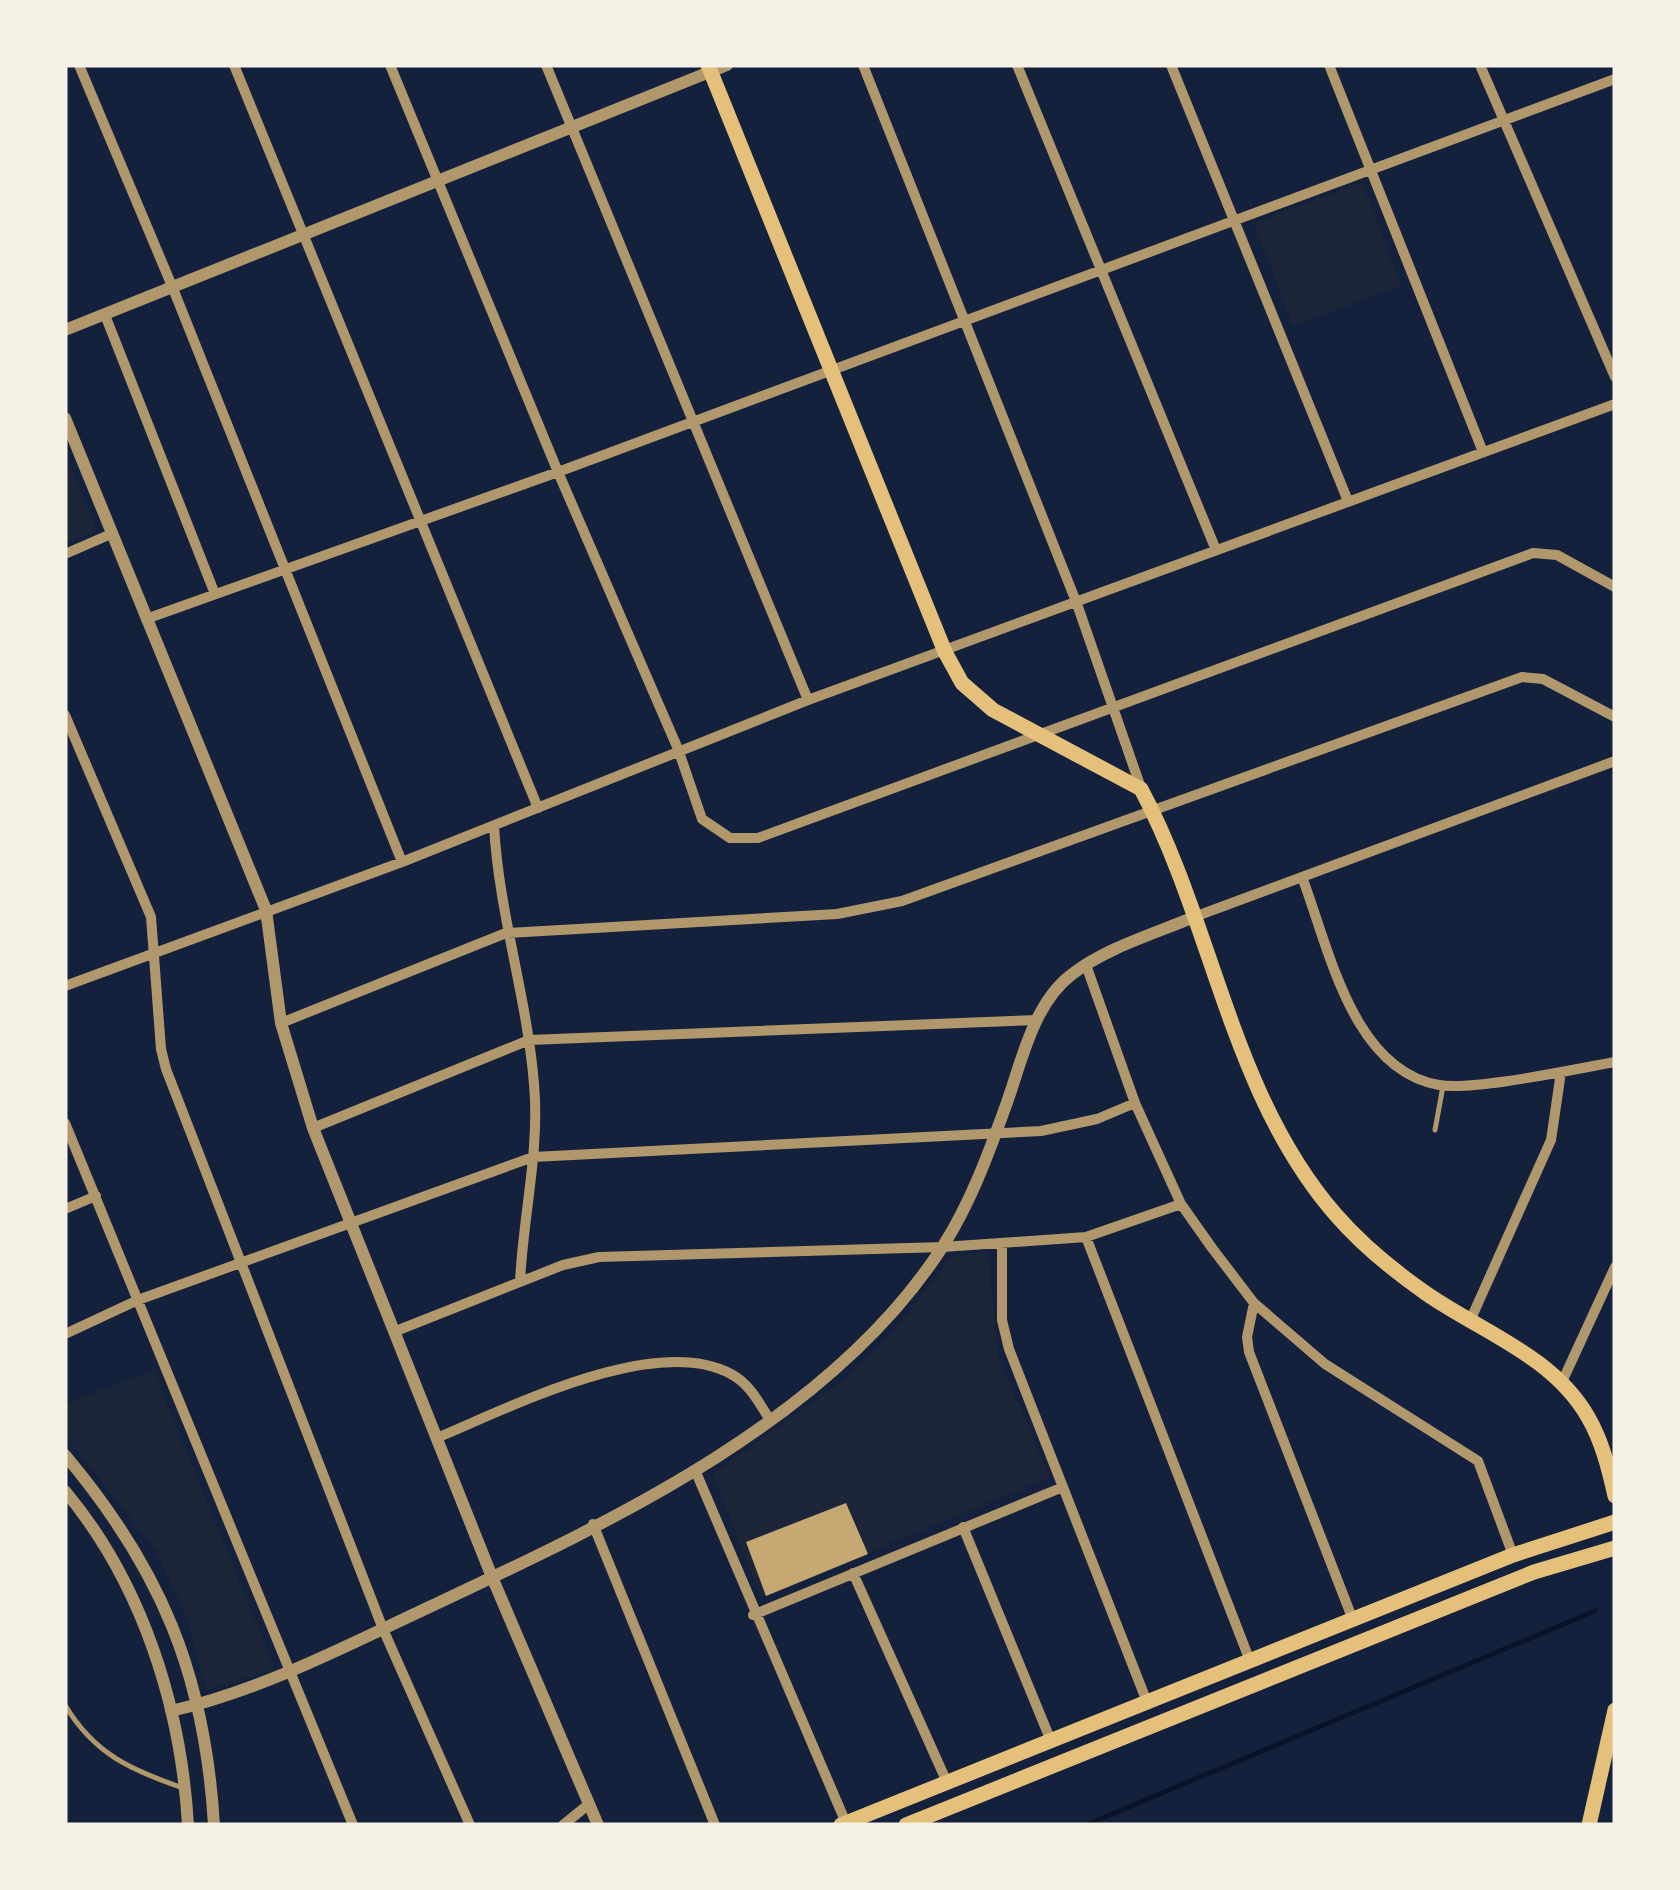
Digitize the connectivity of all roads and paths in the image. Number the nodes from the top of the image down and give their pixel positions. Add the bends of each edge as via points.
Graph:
1 (78, 65) edge
2 (234, 65) edge
3 (390, 65) edge
4 (546, 65) edge
5 (728, 65) edge
6 (863, 65) edge
7 (1017, 65) edge
8 (1171, 65) edge
9 (1329, 65) edge
10 (1480, 65) edge
11 (710, 68) edge
12 (1615, 80) edge
13 (1502, 120) junction
14 (572, 125) junction
15 (1369, 169) junction
16 (439, 179) junction
17 (1235, 218) junction
18 (304, 233) junction
19 (1101, 272) junction
20 (172, 286) junction
21 (105, 315) junction
22 (964, 319) junction
23 (65, 330) edge
24 (832, 368) junction
25 (1615, 377) edge
26 (1615, 404) edge
27 (65, 418) edge
28 (693, 422) junction
29 (1483, 452) junction
30 (558, 472) junction
31 (1348, 501) junction
32 (422, 520) junction
33 (110, 534) junction
34 (1216, 550) junction
35 (65, 554) edge
36 (286, 569) junction
37 (1615, 587) edge
38 (216, 594) junction
39 (1077, 604) junction
40 (146, 620) junction
41 (944, 652) junction
42 (808, 700) junction
43 (1114, 704) junction
44 (65, 715) edge
45 (1615, 717) edge
46 (1034, 734) junction
47 (678, 749) junction
48 (1615, 761) edge
49 (1141, 789) junction
50 (538, 808) junction
51 (1154, 813) junction
52 (494, 826) junction
53 (402, 862) junction
54 (1302, 877) junction
55 (266, 910) junction
56 (1194, 917) junction
57 (506, 933) junction
58 (156, 952) junction
59 (1086, 965) junction
60 (65, 986) edge
61 (1038, 1020) junction
62 (280, 1023) junction
63 (528, 1040) junction
64 (1615, 1062) edge
65 (1561, 1072) junction
66 (1443, 1086) junction
67 (1136, 1103) junction
68 (65, 1123) edge
69 (313, 1128) junction
70 (1434, 1130) dead end
71 (996, 1132) junction
72 (533, 1156) junction
73 (96, 1196) junction
74 (1181, 1204) junction
75 (65, 1210) edge
76 (350, 1222) junction
77 (1086, 1237) junction
78 (1002, 1244) junction
79 (943, 1246) junction
80 (241, 1262) junction
81 (1615, 1267) edge
82 (520, 1282) junction
83 (138, 1300) junction
84 (1254, 1303) junction
85 (1470, 1321) junction
86 (396, 1331) junction
87 (65, 1334) edge
88 (1562, 1382) junction
89 (770, 1420) junction
90 (439, 1436) junction
91 (65, 1455) edge
92 (695, 1470) junction
93 (1612, 1471) edge
94 (1063, 1487) junction
95 (65, 1490) edge
96 (1615, 1496) edge
97 (1615, 1522) edge
98 (593, 1524) junction
99 (963, 1527) junction
100 (1615, 1548) edge
101 (1513, 1555) junction
102 (853, 1573) junction
103 (492, 1577) junction
104 (753, 1615) junction
105 (1353, 1620) junction
106 (383, 1629) junction
107 (1250, 1660) junction
108 (289, 1671) junction
109 (1147, 1702) junction
110 (65, 1704) edge
111 (198, 1704) junction
112 (1615, 1710) edge
113 (171, 1711) junction
114 (1051, 1740) junction
115 (1612, 1740) edge
116 (946, 1780) junction
117 (186, 1789) junction
118 (589, 1804) junction
119 (843, 1824) edge
120 (188, 1825) edge
121 (214, 1825) edge
122 (353, 1825) edge
123 (470, 1825) edge
124 (563, 1825) edge
125 (598, 1825) edge
126 (715, 1825) edge
127 (906, 1825) edge
128 (1589, 1825) edge

1 - 20 street
2 - 18 street
3 - 16 street
4 - 14 street
5 - 11 street
6 - 22 street
7 - 19 street
8 - 17 street
9 - 15 street
10 - 13 street
11 - 14 street
11 - 24 main road
12 - 13 street
13 - 15 street
13 - 25 street
14 - 16 street
14 - 28 street
15 - 17 street
15 - 29 street
16 - 18 street
16 - 30 street
17 - 19 street
17 - 31 street
18 - 20 street
18 - 32 street
19 - 22 street
19 - 34 street
20 - 21 street
20 - 36 street
21 - 23 street
21 - 38 street
22 - 24 street
22 - 39 street
24 - 28 street
24 - 41 main road
26 - 29 street
27 - 33 street
28 - 30 street
28 - 42 street
29 - 31 street
30 - 32 street
30 - 47 street
31 - 34 street
32 - 36 street
32 - 50 street
33 - 35 street
33 - 40 street
34 - 39 street
36 - 38 street
36 - 53 street
37 - 43 street via 1557,555 1533,553
38 - 40 street
39 - 41 street
39 - 43 street
40 - 55 street
41 - 42 street
41 - 46 main road via 975,697
42 - 47 street
43 - 46 street
43 - 49 street
44 - 58 street via 151,917
45 - 51 street via 1548,681 1522,677
46 - 47 street via 740,840 702,819
46 - 49 main road
47 - 50 street
48 - 54 street
49 - 51 main road
50 - 52 street
51 - 56 main road
51 - 57 street via 868,909
52 - 53 street
52 - 57 street
53 - 55 street
54 - 56 street
54 - 66 street via 1372,1046 1414,1078
55 - 58 street
55 - 62 street
56 - 59 street
56 - 85 main road via 1290,1152 1334,1214 1374,1254
57 - 62 street
57 - 63 street
58 - 60 street
58 - 80 street via 161,1050
59 - 61 street via 1053,993
59 - 67 street
61 - 63 street
61 - 71 street
62 - 69 street
63 - 69 street
63 - 72 street
64 - 65 street
65 - 66 street
65 - 85 street via 1551,1140
66 - 70 lane
67 - 71 street via 1070,1126
67 - 74 street
68 - 73 street
69 - 76 street
71 - 72 street
71 - 79 street
72 - 76 street
72 - 82 street
73 - 75 street
73 - 83 street
74 - 77 street
74 - 84 street
76 - 80 street
76 - 86 street
77 - 78 street
77 - 107 street
78 - 79 street
78 - 94 street via 1008,1350
79 - 82 street via 599,1257
79 - 89 street via 883,1320
80 - 83 street
80 - 106 street
81 - 88 street
82 - 86 street
83 - 87 street
83 - 108 street
84 - 101 street via 1325,1364 1478,1461
84 - 105 street via 1249,1352
85 - 88 main road
86 - 90 street
88 - 93 main road via 1588,1415
89 - 90 street via 748,1385 732,1374 695,1364 646,1366 593,1373
89 - 92 street
90 - 103 street
91 - 111 street via 140,1554 169,1612
92 - 98 street
92 - 104 street
93 - 96 main road
94 - 99 street
94 - 109 street
95 - 113 street via 143,1619
97 - 101 main road
98 - 103 street
98 - 126 street
99 - 102 street
99 - 114 street
100 - 127 main road via 1534,1572
101 - 105 main road
102 - 104 street
102 - 116 street
103 - 106 street
103 - 118 street
104 - 119 street
105 - 107 main road
106 - 108 street
106 - 123 street
107 - 109 main road
108 - 111 street
108 - 122 street
109 - 114 main road
110 - 117 lane via 90,1741 116,1762
111 - 113 street
111 - 121 street
112 - 115 main road
113 - 117 street
114 - 116 main road
115 - 128 main road
116 - 119 main road
117 - 120 street
118 - 124 street
118 - 125 street

